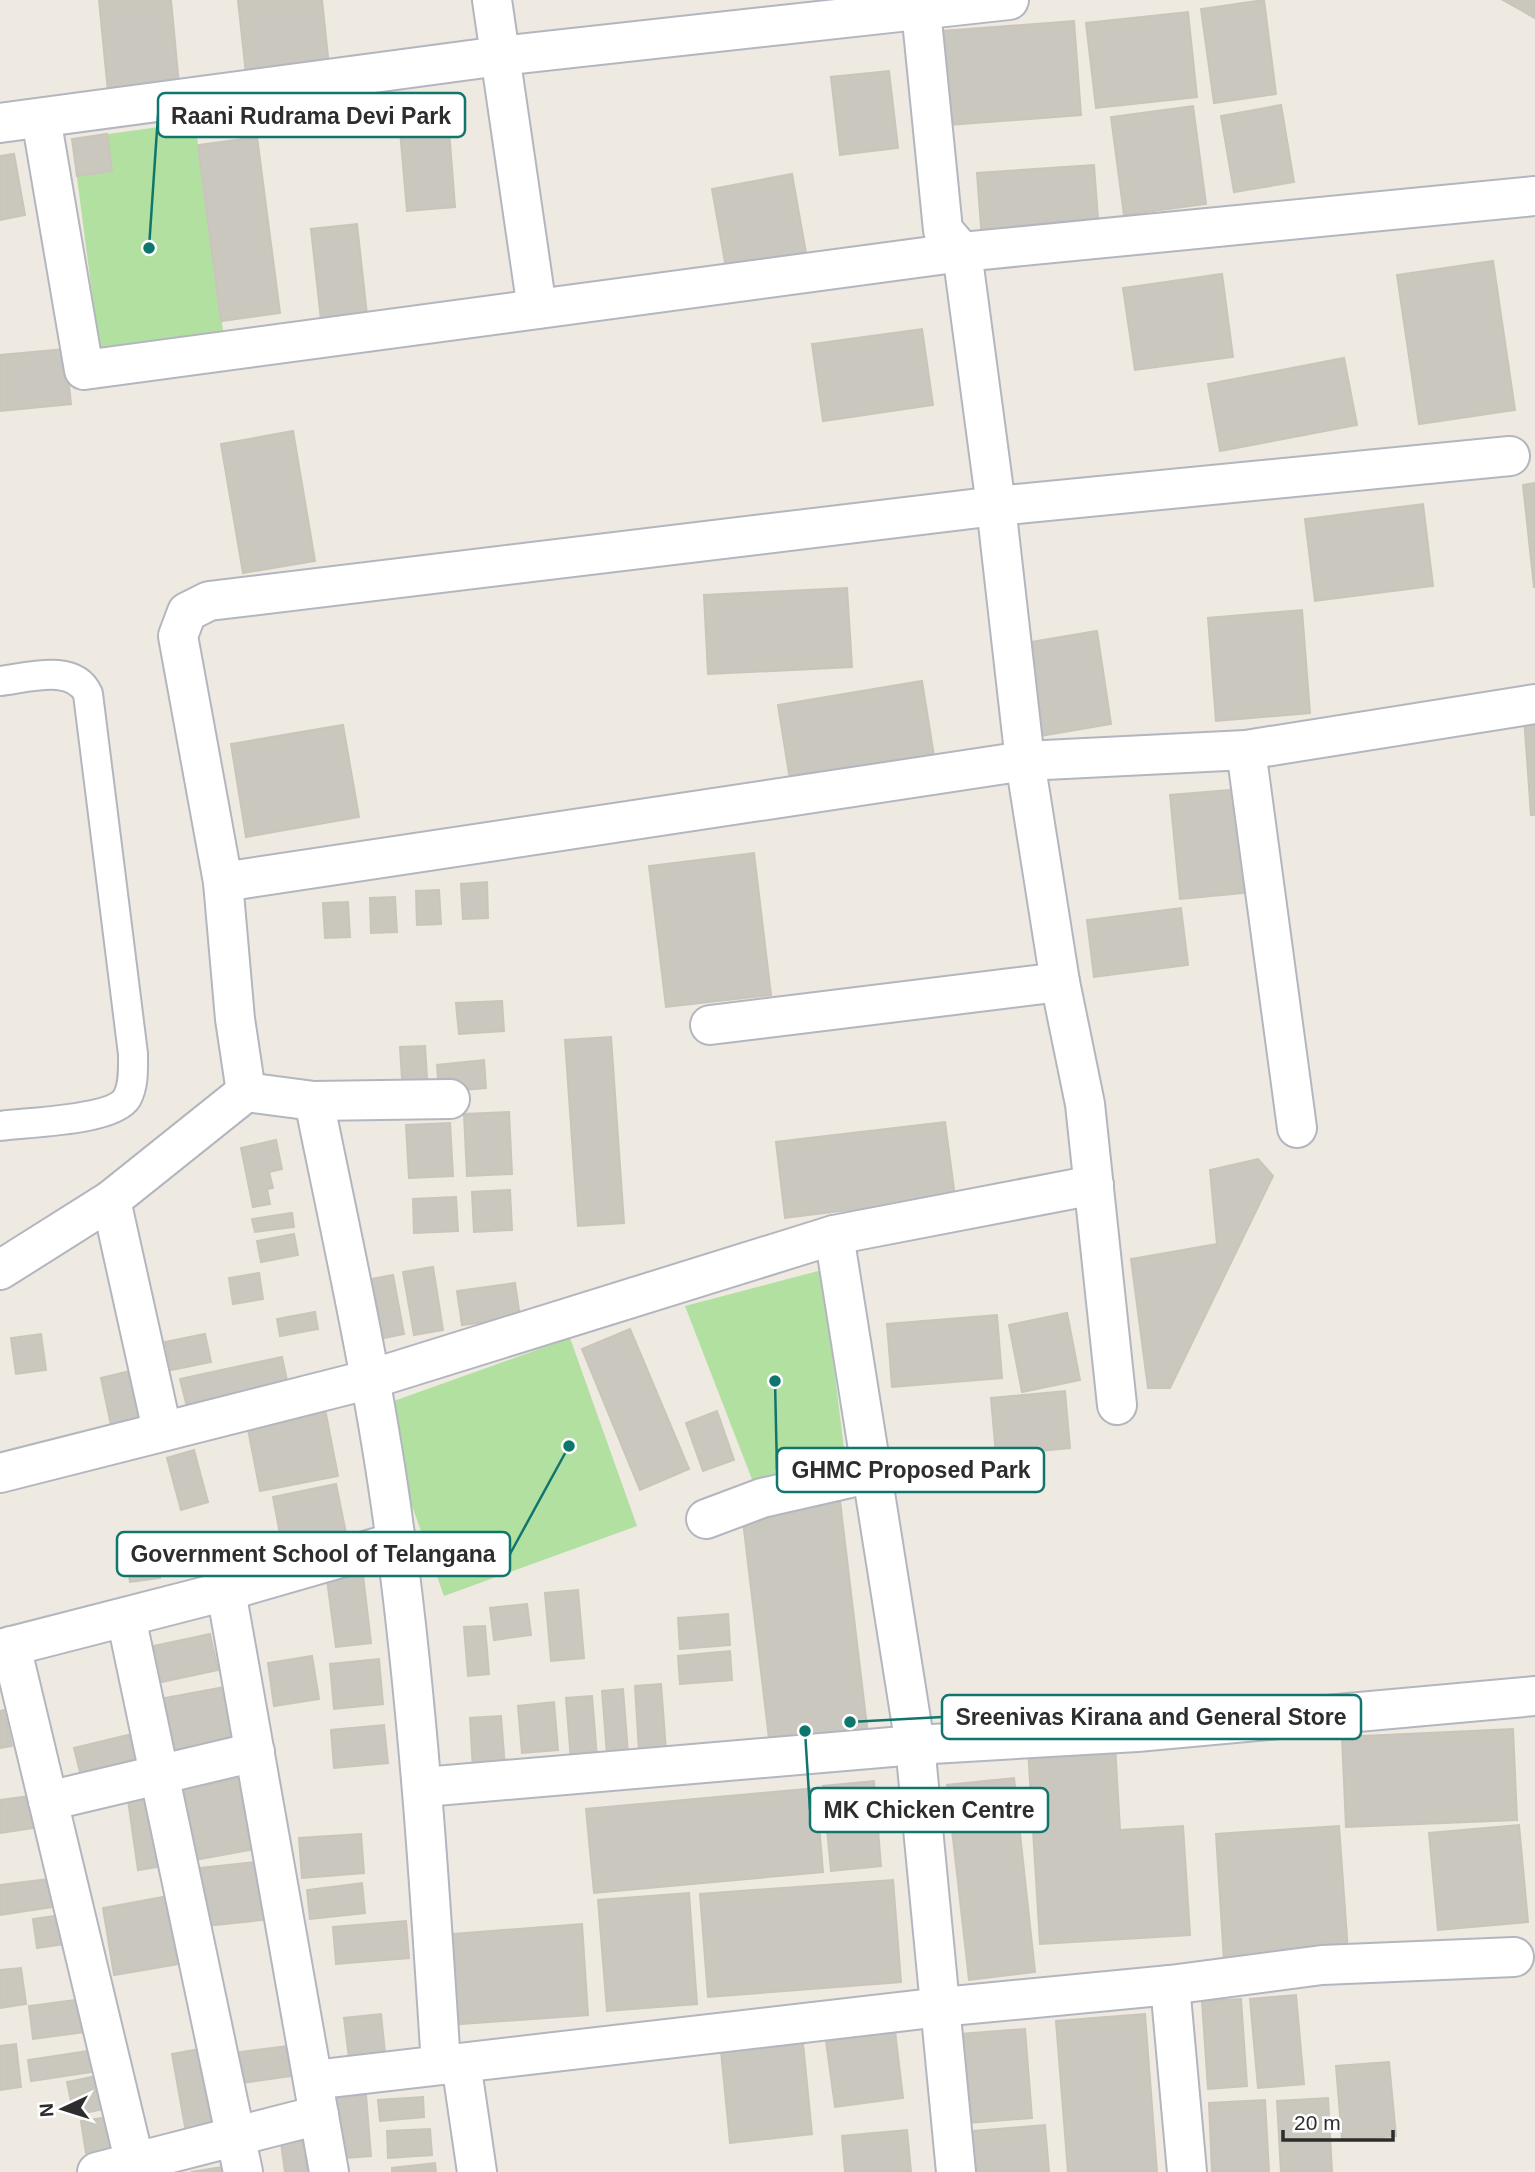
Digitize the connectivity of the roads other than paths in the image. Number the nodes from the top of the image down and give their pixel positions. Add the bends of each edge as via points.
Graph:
1 (492, 0) edge
2 (1009, 0) edge
3 (920, 4) edge
4 (500, 56) junction
5 (41, 118) junction
6 (0, 123) edge
7 (1535, 196) edge
8 (962, 253) junction
9 (537, 309) junction
10 (1510, 456) dead end
11 (996, 506) junction
12 (0, 681) edge
13 (1535, 704) edge
14 (1246, 750) junction
15 (1025, 761) junction
16 (223, 881) junction
17 (1060, 982) junction
18 (710, 1025) dead end
19 (246, 1092) junction
20 (450, 1100) dead end
21 (314, 1101) junction
22 (0, 1126) edge
23 (1297, 1128) dead end
24 (1094, 1185) junction
25 (111, 1200) junction
26 (834, 1235) junction
27 (0, 1270) edge
28 (371, 1379) junction
29 (1117, 1405) dead end
30 (162, 1430) junction
31 (0, 1473) edge
32 (872, 1474) junction
33 (706, 1519) dead end
34 (396, 1542) junction
35 (226, 1591) junction
36 (126, 1617) junction
37 (6, 1647) edge
38 (1535, 1696) edge
39 (915, 1745) junction
40 (255, 1752) junction
41 (159, 1775) junction
42 (424, 1787) junction
43 (48, 1801) junction
44 (1514, 1957) dead end
45 (1170, 1985) junction
46 (940, 2007) junction
47 (451, 2064) junction
48 (316, 2097) junction
49 (239, 2155) edge
50 (136, 2168) edge
51 (97, 2172) edge
52 (329, 2172) edge
53 (477, 2172) edge
54 (956, 2172) edge
55 (1187, 2172) edge

1 - 4 street
2 - 3 street
3 - 4 street
3 - 8 street via 943,230
4 - 5 street
4 - 9 street
5 - 6 street
5 - 9 street via 84,370
7 - 8 street
8 - 9 street
8 - 11 street
10 - 11 street
11 - 15 street
11 - 16 street via 208,601 187,612 178,636
12 - 22 street via 58,675 74,678 88,694 133,1054 128,1097 112,1111
13 - 14 street
14 - 15 street
14 - 23 street
15 - 16 street
15 - 17 street
16 - 19 street
17 - 18 street
17 - 24 street via 1085,1104
19 - 21 street
19 - 25 street
20 - 21 street
21 - 28 street
24 - 26 street
24 - 29 street
25 - 27 street
25 - 30 street
26 - 28 street
26 - 32 street
28 - 30 street
28 - 34 street
30 - 31 street
32 - 33 street via 762,1498
32 - 39 street
34 - 35 street
34 - 42 street
35 - 36 street
35 - 40 street
36 - 37 street
36 - 41 street
37 - 43 street
38 - 39 street via 1138,1732
39 - 42 street
39 - 46 street
40 - 41 street
40 - 48 street
41 - 43 street
41 - 49 street
42 - 47 street
43 - 50 street
44 - 45 street via 1322,1965
45 - 46 street
45 - 55 street
46 - 47 street
46 - 54 street
47 - 48 street
47 - 53 street
48 - 49 street
48 - 52 street
49 - 50 street
50 - 51 street

